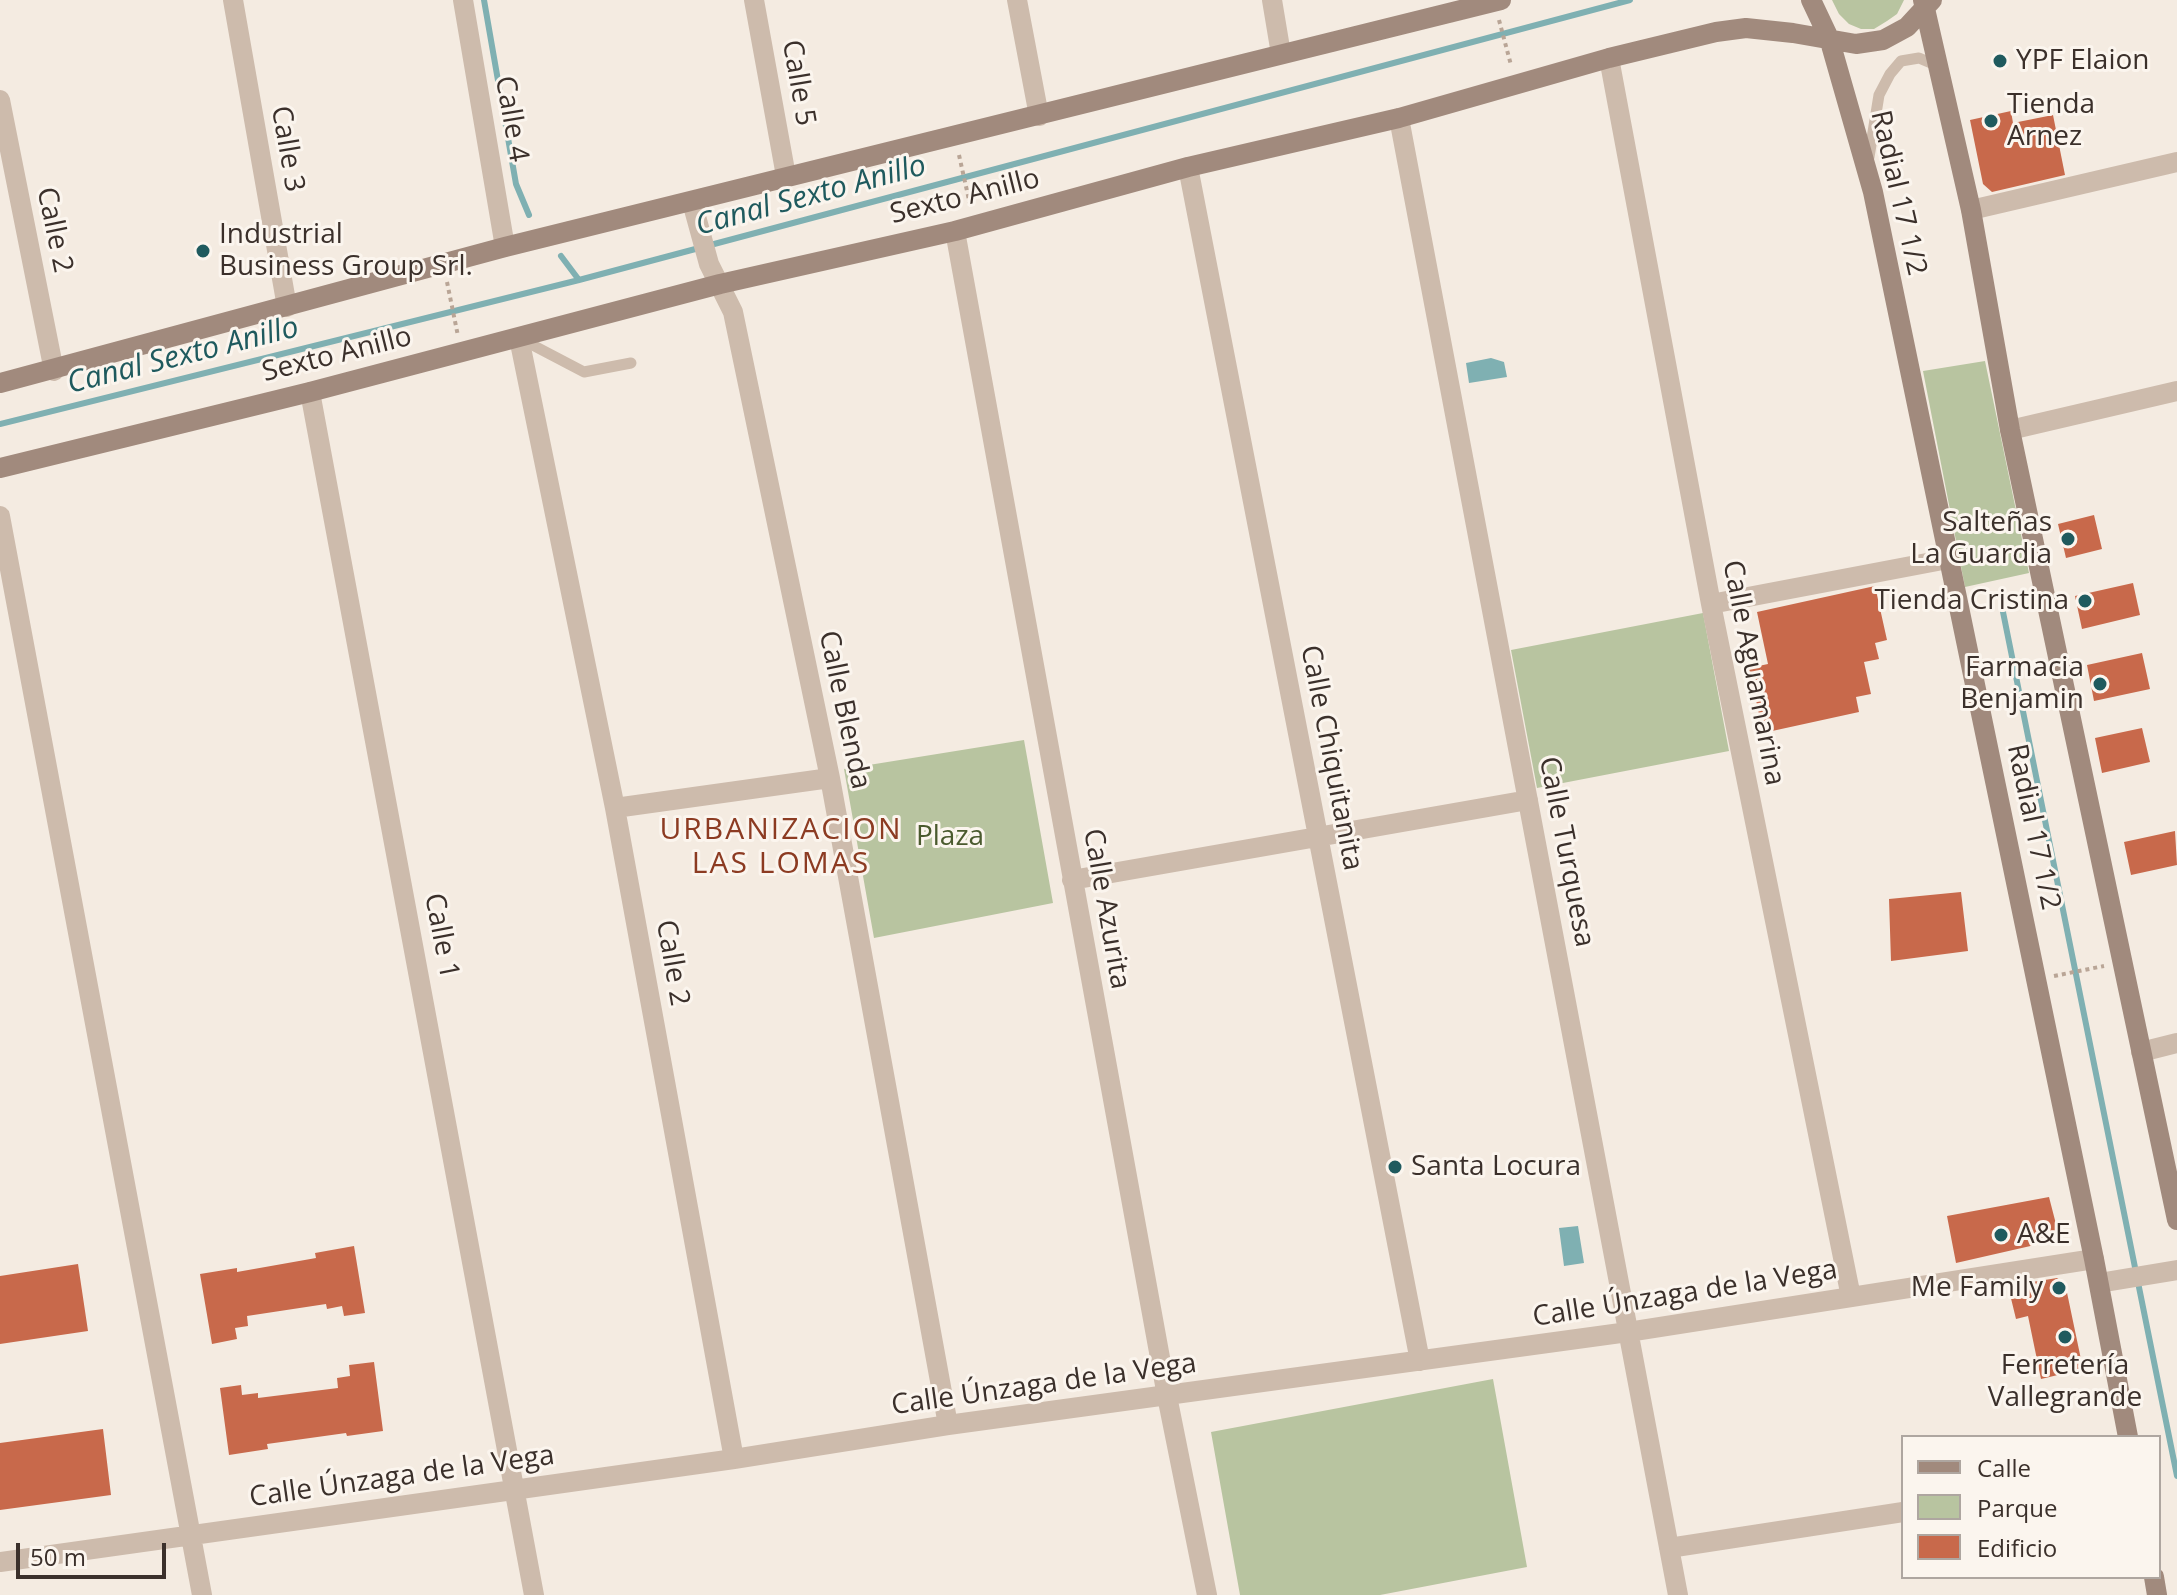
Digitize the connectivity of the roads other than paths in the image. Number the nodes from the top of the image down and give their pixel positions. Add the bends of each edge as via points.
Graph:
1 (233, 0) edge
2 (463, 0) edge
3 (754, 0) edge
4 (1017, 0) edge
5 (1272, 0) edge
6 (1811, 0) edge
7 (1927, 2) edge
8 (1500, 8) edge
9 (1829, 38) junction
10 (1281, 54) junction
11 (1609, 58) junction
12 (1938, 66) junction
13 (0, 100) edge
14 (1039, 116) junction
15 (1399, 118) junction
16 (2177, 162) edge
17 (1188, 167) junction
18 (1867, 172) junction
19 (786, 176) junction
20 (692, 202) junction
21 (1971, 210) junction
22 (955, 231) junction
23 (505, 247) junction
24 (720, 284) junction
25 (287, 307) junction
26 (519, 338) junction
27 (631, 363) dead end
28 (54, 371) junction
29 (0, 383) edge
30 (2177, 391) edge
31 (310, 392) junction
32 (2010, 430) junction
33 (0, 468) edge
34 (0, 516) edge
35 (1948, 559) junction
36 (1711, 604) junction
37 (830, 778) junction
38 (1528, 800) junction
39 (615, 808) junction
40 (1318, 838) junction
41 (1072, 880) junction
42 (2177, 1043) edge
43 (2141, 1052) junction
44 (2177, 1220) edge
45 (2094, 1259) junction
46 (2174, 1271) edge
47 (2106, 1282) junction
48 (1851, 1297) junction
49 (1628, 1332) junction
50 (1420, 1361) junction
51 (1167, 1396) junction
52 (948, 1425) junction
53 (2128, 1435) edge
54 (734, 1459) junction
55 (516, 1490) junction
56 (1901, 1512) edge
57 (190, 1534) junction
58 (1669, 1548) junction
59 (0, 1562) edge
60 (202, 1595) edge
61 (534, 1595) edge
62 (1207, 1595) edge
63 (1678, 1595) edge

1 - 25 street, Calle 3
2 - 23 street, Calle 4
3 - 19 street, Calle 5
4 - 14 street
5 - 10 street
6 - 9 main road, Radial 17 1/2
7 - 9 main road, Sexto Anillo via 1907,27 1883,40 1856,44
7 - 12 main road
8 - 10 main road, Sexto Anillo
9 - 11 main road, Sexto Anillo via 1746,28
9 - 18 main road, Radial 17 1/2
10 - 14 main road, Sexto Anillo
11 - 15 main road, Sexto Anillo
11 - 36 street, Calle Aguamarina
12 - 18 lane via 1910,59 1890,74 1879,95
12 - 21 main road
13 - 28 street, Calle 2
14 - 19 main road, Sexto Anillo
15 - 17 main road, Sexto Anillo
15 - 38 street, Calle Turquesa
16 - 21 street
17 - 22 main road, Sexto Anillo
17 - 40 street, Calle Chiquitanita
18 - 35 main road, Radial 17 1/2
19 - 20 main road, Sexto Anillo
20 - 23 main road, Sexto Anillo
20 - 24 street, Calle Blenda
21 - 32 main road
22 - 24 main road, Sexto Anillo
22 - 41 street, Calle Azurita
23 - 25 main road, Sexto Anillo
24 - 26 main road, Sexto Anillo
24 - 37 street, Calle Blenda via 733,312
25 - 28 main road, Sexto Anillo
26 - 27 lane via 584,372
26 - 31 main road, Sexto Anillo
26 - 39 street, Calle 2
28 - 29 main road, Sexto Anillo
30 - 32 street
31 - 33 main road, Sexto Anillo
31 - 55 street, Calle 1
32 - 43 main road
34 - 57 street
35 - 36 street
35 - 45 main road, Radial 17 1/2
36 - 48 street, Calle Aguamarina
37 - 39 street
37 - 52 street, Calle Blenda
38 - 40 street
38 - 49 street, Calle Turquesa
39 - 54 street, Calle 2
40 - 41 street
40 - 50 street, Calle Chiquitanita
41 - 51 street, Calle Azurita
42 - 43 street
43 - 44 main road
45 - 47 main road, Radial 17 1/2
45 - 48 street, Calle Únzaga de la Vega
46 - 47 street
47 - 53 main road, Radial 17 1/2
48 - 49 street, Calle Únzaga de la Vega
49 - 50 street, Calle Únzaga de la Vega
49 - 58 street, Calle Turquesa
50 - 51 street, Calle Únzaga de la Vega
51 - 52 street, Calle Únzaga de la Vega
51 - 62 street, Calle Azurita
52 - 54 street, Calle Únzaga de la Vega
54 - 55 street, Calle Únzaga de la Vega
55 - 57 street, Calle Únzaga de la Vega
55 - 61 street, Calle 1
56 - 58 street
57 - 59 street, Calle Únzaga de la Vega
57 - 60 street
58 - 63 street, Calle Turquesa

